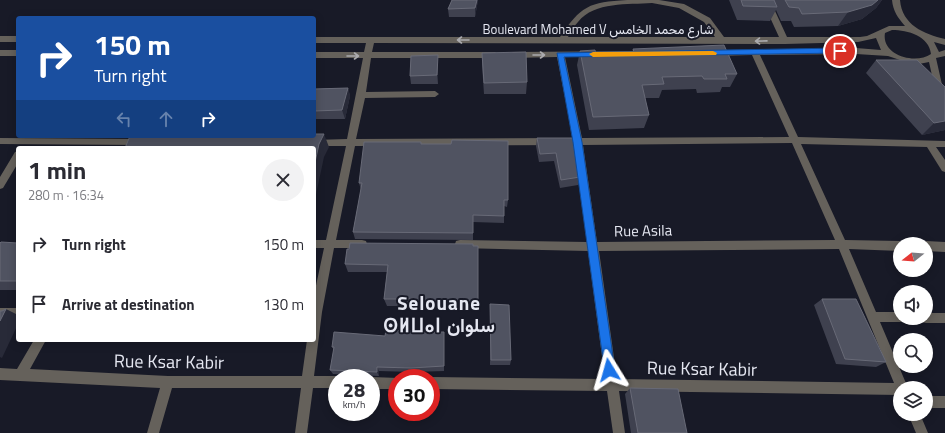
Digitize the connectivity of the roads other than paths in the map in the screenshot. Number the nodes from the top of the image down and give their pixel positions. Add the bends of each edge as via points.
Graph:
1 (766, 0) edge
2 (896, 4) edge
3 (883, 30) junction
4 (918, 34) junction
5 (0, 39) edge
6 (16, 39) edge
7 (316, 40) edge
8 (562, 40) junction
9 (370, 41) junction
10 (722, 41) junction
11 (785, 41) junction
12 (945, 42) edge
13 (16, 53) edge
14 (708, 53) edge
15 (755, 53) junction
16 (890, 53) junction
17 (945, 53) edge
18 (1, 54) edge
19 (560, 54) junction
20 (653, 54) edge
21 (316, 55) edge
22 (368, 56) junction
23 (933, 56) junction
24 (899, 58) junction
25 (915, 70) edge
26 (929, 82) edge
27 (942, 93) edge
28 (435, 94) dead end
29 (361, 95) junction
30 (795, 140) junction
31 (0, 141) edge
32 (352, 142) junction
33 (578, 142) junction
34 (305, 143) edge
35 (24, 144) edge
36 (140, 144) edge
37 (930, 144) junction
38 (945, 144) edge
39 (16, 158) edge
40 (945, 168) edge
41 (0, 185) edge
42 (316, 244) edge
43 (332, 244) junction
44 (371, 244) edge
45 (450, 244) edge
46 (842, 244) junction
47 (893, 246) edge
48 (933, 246) edge
49 (945, 246) edge
50 (592, 247) junction
51 (316, 308) edge
52 (0, 313) edge
53 (16, 313) edge
54 (873, 317) junction
55 (893, 317) edge
56 (933, 318) edge
57 (945, 318) edge
58 (39, 342) edge
59 (313, 342) edge
60 (0, 374) edge
61 (21, 374) junction
62 (898, 381) edge
63 (168, 382) junction
64 (309, 382) junction
65 (328, 382) edge
66 (440, 383) edge
67 (611, 386) junction
68 (893, 388) edge
69 (933, 402) edge
70 (945, 402) edge
71 (917, 421) edge
72 (153, 433) edge
73 (301, 433) edge
74 (619, 433) edge
75 (922, 433) edge

1 - 11 street
2 - 3 street
2 - 4 street via 902,19
3 - 4 street via 899,28
3 - 11 street, Boulevard Mohamed V شارع محمد الخامس via 864,39
3 - 16 street via 878,36 879,42
4 - 12 street
4 - 23 street via 933,45
5 - 6 street
7 - 9 street, Boulevard Mohamed V شارع محمد الخامس
8 -> 9 street, Boulevard Mohamed V شارع محمد الخامس
8 - 10 street, Boulevard Mohamed V شارع محمد الخامس
8 - 10 street via 576,19 592,7 652,1 681,6 707,20
9 - 22 street
11 -> 10 street, Boulevard Mohamed V شارع محمد الخامس
13 - 18 street
14 - 15 street, Boulevard Mohamed V شارع محمد الخامس
15 - 16 street, Boulevard Mohamed V شارع محمد الخامس
15 - 30 street
16 - 24 street
17 - 23 street
19 - 20 street, Boulevard Mohamed V شارع محمد الخامس
22 -> 19 street, Boulevard Mohamed V شارع محمد الخامس
19 - 33 street
21 -> 22 street, Boulevard Mohamed V شارع محمد الخامس
22 - 29 street
23 - 24 street via 918,62
23 - 27 street
24 - 25 street
26 - 27 street
28 - 29 street
29 - 32 street
30 - 33 street
30 - 37 street
30 - 46 street
31 - 35 street
32 - 33 street
32 - 34 street
32 - 43 street
33 - 50 street
35 - 36 street
37 - 38 street
37 - 40 street
39 - 41 street
42 - 43 street
43 - 44 street
43 - 51 street
45 - 50 street, Rue Asila
46 - 47 street, Rue Asila
46 - 50 street, Rue Asila
46 - 54 street
48 - 49 street
50 - 67 street
52 - 53 street
54 - 55 street
54 - 62 street
56 - 57 street
58 - 61 street
59 - 64 street
60 - 61 street, Rue Ksar Kabir
61 - 63 street, Rue Ksar Kabir
63 - 64 street, Rue Ksar Kabir
63 - 72 street
64 - 65 street, Rue Ksar Kabir
64 - 73 street
66 - 67 street, Rue Ksar Kabir
67 - 68 street, Rue Ksar Kabir
67 - 74 street
69 - 70 street
71 - 75 street

